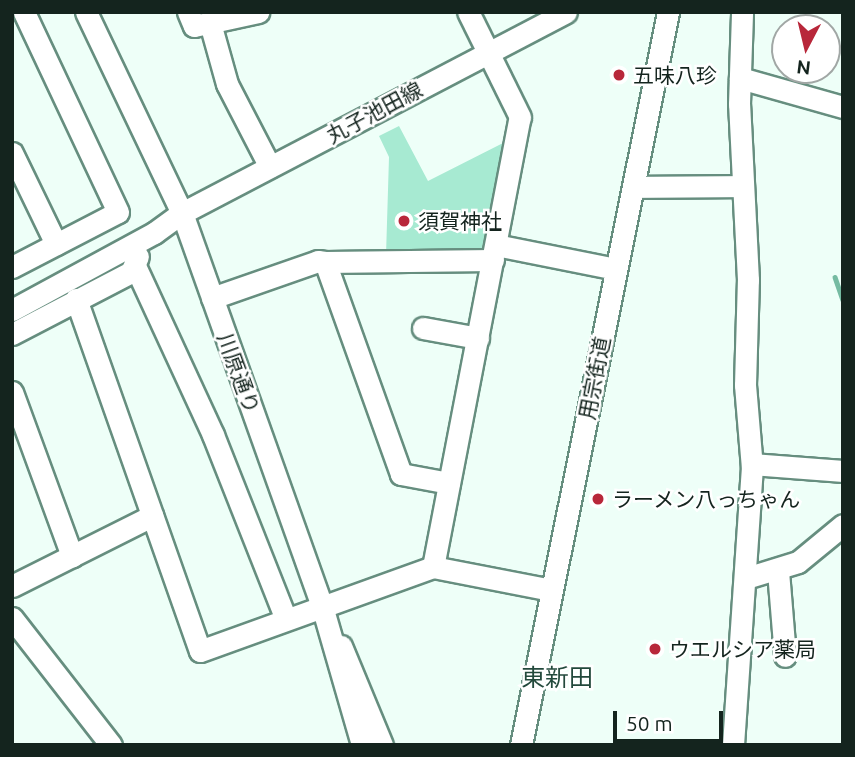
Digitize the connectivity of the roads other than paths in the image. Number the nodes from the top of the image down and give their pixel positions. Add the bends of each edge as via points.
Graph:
1 (24, 12) edge
2 (86, 12) edge
3 (188, 12) edge
4 (258, 12) edge
5 (468, 12) edge
6 (566, 12) edge
7 (668, 12) edge
8 (742, 12) edge
9 (210, 23) junction
10 (488, 52) junction
11 (740, 78) junction
12 (843, 107) edge
13 (12, 153) edge
14 (270, 167) junction
15 (743, 186) junction
16 (633, 187) junction
17 (182, 213) junction
18 (147, 232) junction
19 (56, 244) junction
20 (495, 253) junction
21 (325, 262) junction
22 (12, 267) edge
23 (136, 268) junction
24 (616, 269) junction
25 (12, 294) edge
26 (212, 298) junction
27 (76, 299) junction
28 (12, 310) edge
29 (423, 328) dead end
30 (12, 334) edge
31 (478, 338) junction
32 (12, 392) edge
33 (752, 464) junction
34 (843, 471) edge
35 (449, 483) junction
36 (152, 516) junction
37 (843, 525) edge
38 (72, 556) junction
39 (433, 567) junction
40 (778, 571) junction
41 (746, 578) junction
42 (12, 586) edge
43 (551, 590) junction
44 (322, 606) junction
45 (12, 618) edge
46 (286, 620) junction
47 (785, 656) dead end
48 (521, 740) edge
49 (111, 745) edge
50 (362, 745) edge
51 (382, 745) edge
52 (733, 745) edge

1 - 19 street via 118,212
2 - 17 street, 川原通り
3 - 9 street via 194,26
4 - 9 street
5 - 10 street
6 - 10 street, 丸子池田線
7 - 16 street, 用宗街道
8 - 11 street
9 - 14 street via 226,84
10 - 14 street, 丸子池田線
10 - 20 street via 520,117
11 - 12 street
11 - 15 street
13 - 19 street
14 - 17 street, 丸子池田線
15 - 16 street
15 - 33 street via 748,280 745,385
16 - 24 street, 用宗街道
17 - 18 street, 丸子池田線
17 - 26 street, 川原通り
18 - 23 street
18 - 25 street, 丸子池田線
18 - 28 street, 丸子池田線
19 - 22 street
20 - 21 street
20 - 24 street
20 - 31 street
21 - 26 street
21 - 35 street via 401,474
23 - 27 street
23 - 46 street via 213,435
24 - 43 street, 用宗街道
26 - 44 street, 川原通り
27 - 30 street
27 - 36 street
29 - 31 street
31 - 35 street
32 - 38 street
33 - 34 street
33 - 41 street
35 - 39 street
36 - 38 street
36 - 46 street via 200,651
37 - 40 street via 816,550
38 - 42 street
39 - 43 street
39 - 44 street
40 - 41 street
40 - 47 street
41 - 52 street
43 - 48 street, 用宗街道
44 - 46 street
44 - 50 street, 川原通り
44 - 51 street
45 - 49 street

